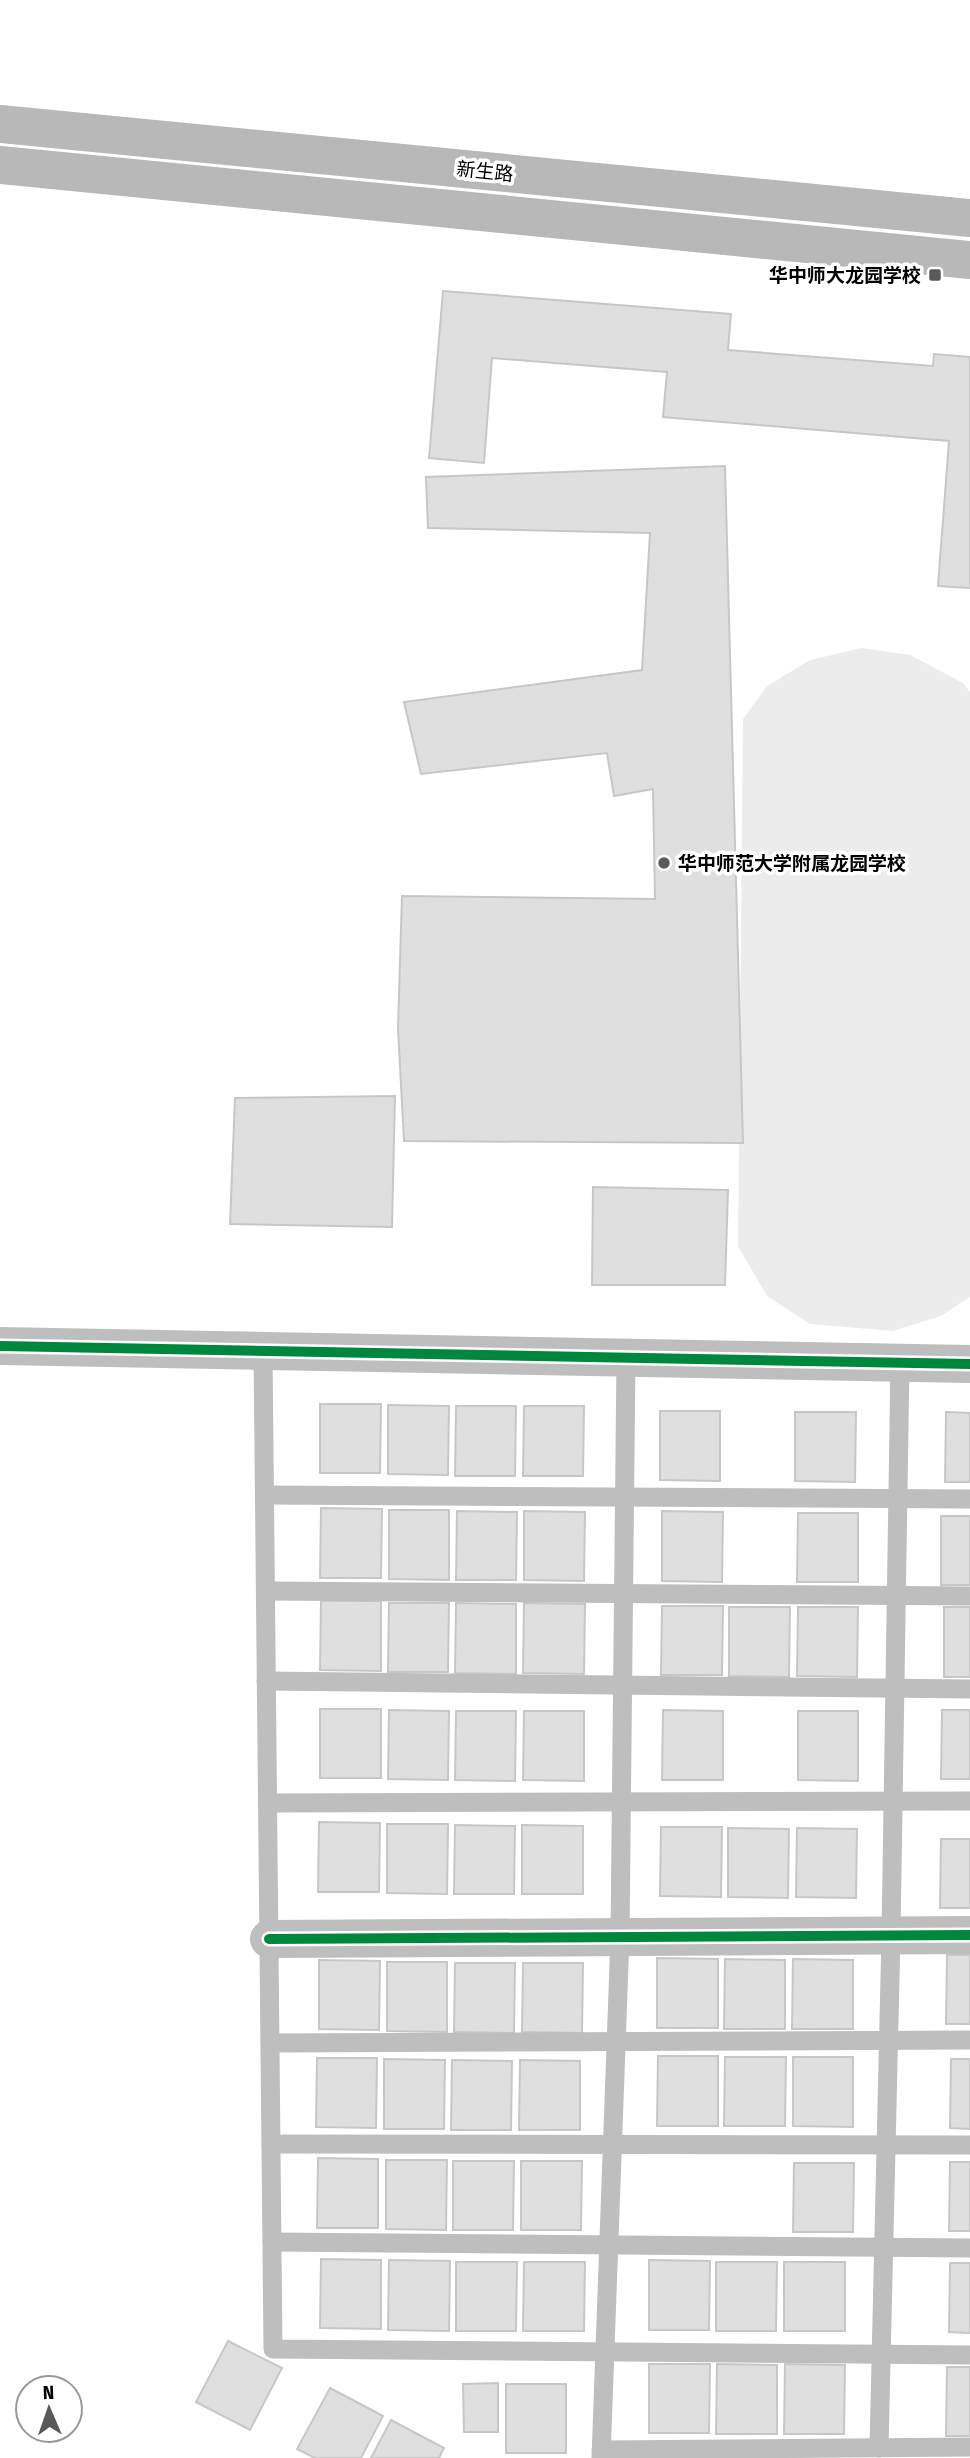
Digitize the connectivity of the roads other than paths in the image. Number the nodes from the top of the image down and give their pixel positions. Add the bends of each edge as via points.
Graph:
1 (0, 124) edge
2 (0, 165) edge
3 (970, 218) edge
4 (970, 260) edge
5 (0, 1346) edge
6 (263, 1351) junction
7 (626, 1357) junction
8 (900, 1363) junction
9 (970, 1364) edge
10 (265, 1495) junction
11 (625, 1497) junction
12 (898, 1498) junction
13 (970, 1499) edge
14 (266, 1591) junction
15 (624, 1594) junction
16 (897, 1596) junction
17 (970, 1596) edge
18 (266, 1681) junction
19 (623, 1685) junction
20 (895, 1689) junction
21 (970, 1689) edge
22 (893, 1801) junction
23 (970, 1801) edge
24 (268, 1802) junction
25 (621, 1802) junction
26 (891, 1935) junction
27 (970, 1935) edge
28 (620, 1937) junction
29 (269, 1939) junction
30 (889, 2040) junction
31 (970, 2040) edge
32 (617, 2042) junction
33 (270, 2043) junction
34 (271, 2144) junction
35 (612, 2144) junction
36 (886, 2145) junction
37 (970, 2145) edge
38 (272, 2242) junction
39 (609, 2245) junction
40 (884, 2247) junction
41 (970, 2248) edge
42 (605, 2351) junction
43 (881, 2354) junction
44 (970, 2355) edge
45 (970, 2447) edge
46 (879, 2448) junction
47 (601, 2454) edge

1 - 3 main road, 新生路
2 - 4 main road
5 - 6 street
6 - 7 street
6 - 10 lane
7 - 8 street
7 - 11 lane
8 - 9 street
8 - 12 lane
10 - 11 lane
10 - 14 lane
11 - 12 lane
11 - 15 lane
12 - 13 lane
12 - 16 lane
14 - 15 lane
14 - 18 lane
15 - 16 lane
15 - 19 lane
16 - 17 lane
16 - 20 lane
18 - 19 lane
18 - 24 lane
19 - 20 lane
19 - 25 lane
20 - 21 lane
20 - 22 lane
22 - 23 lane
22 - 25 lane
22 - 26 lane
24 - 25 lane
24 - 29 lane
25 - 28 lane
26 - 27 street
26 - 28 street
26 - 30 lane
28 - 29 street
28 - 32 lane
29 - 33 lane
30 - 31 lane
30 - 32 lane
30 - 36 lane
32 - 33 lane
32 - 35 lane
33 - 34 lane
34 - 35 lane
34 - 38 lane
35 - 36 lane
35 - 39 lane
36 - 37 lane
36 - 40 lane
38 - 39 lane
38 - 42 lane via 273,2349
39 - 40 lane
39 - 42 lane
40 - 41 lane
40 - 43 lane
42 - 43 lane
42 - 47 lane
43 - 44 lane
43 - 46 lane
45 - 46 lane
46 - 47 lane

